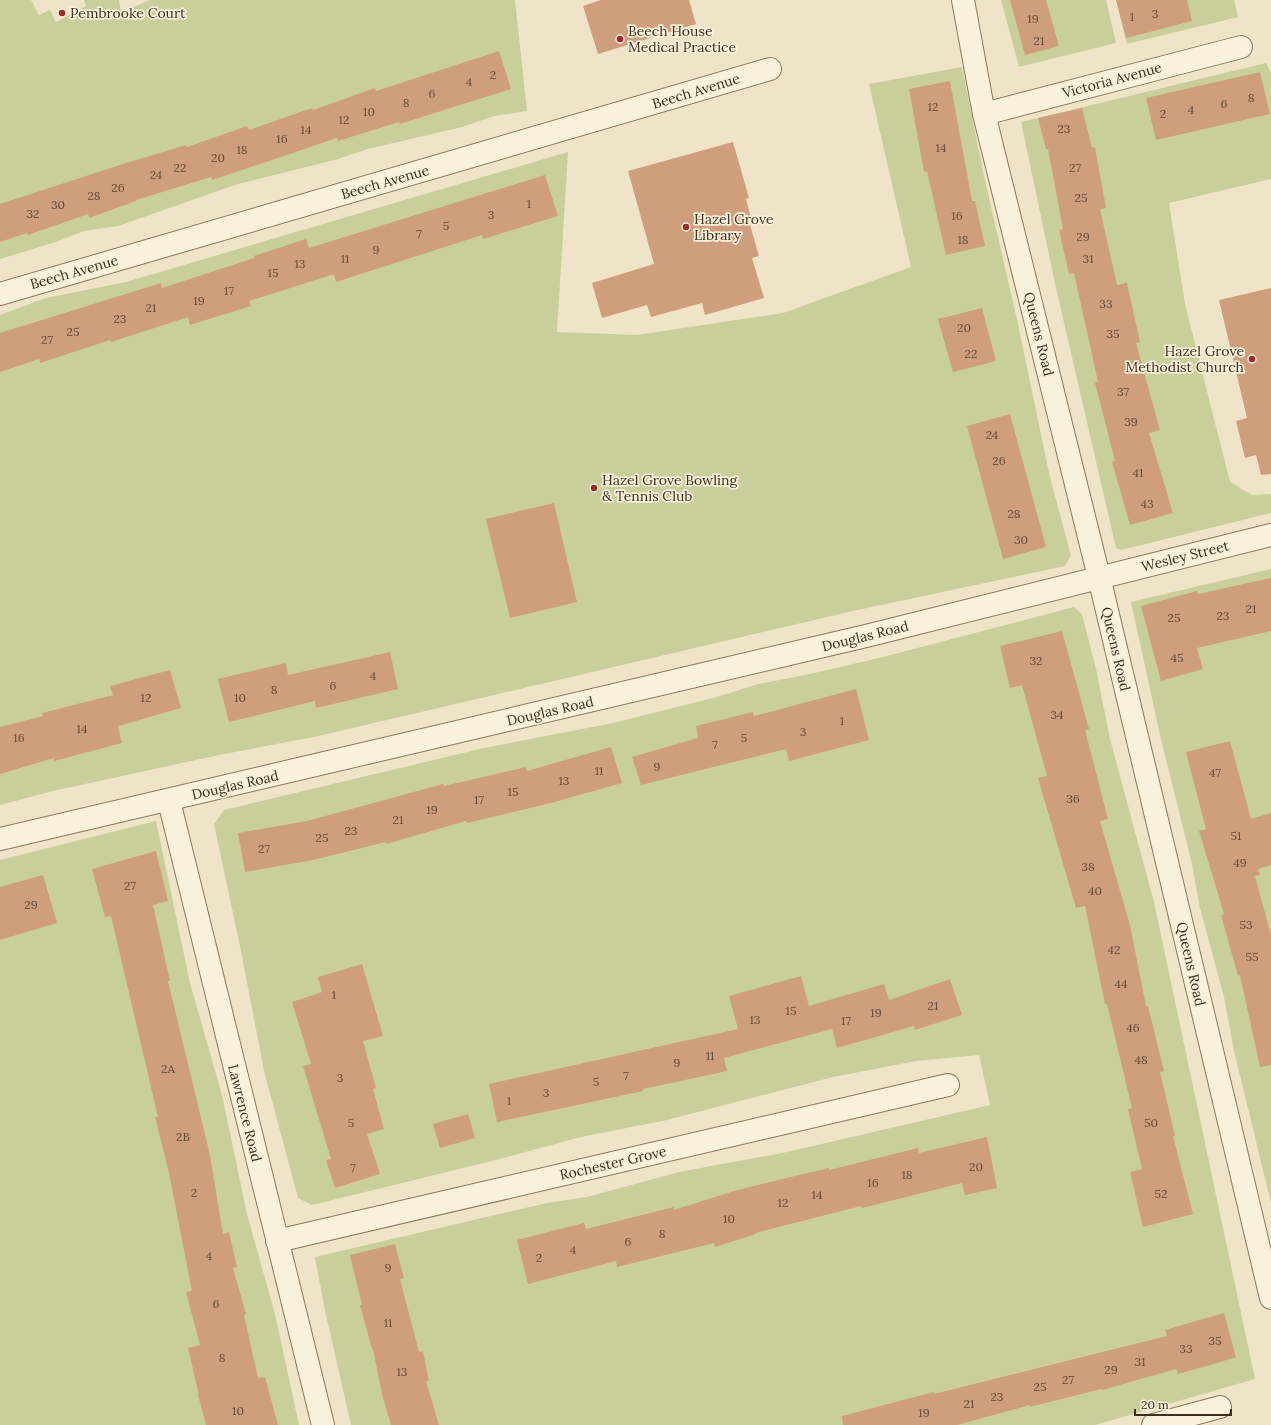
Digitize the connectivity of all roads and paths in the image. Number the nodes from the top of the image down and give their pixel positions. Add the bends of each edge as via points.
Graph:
1 (962, 0) edge
2 (1240, 47) dead end
3 (770, 69) dead end
4 (984, 114) junction
5 (0, 294) edge
6 (1271, 535) edge
7 (1099, 577) junction
8 (168, 801) junction
9 (0, 839) edge
10 (948, 1085) dead end
11 (277, 1241) junction
12 (1271, 1298) edge
13 (1220, 1407) dead end
14 (323, 1425) edge
15 (1153, 1425) edge

1 - 4 street, Queens Road
2 - 4 street, Victoria Avenue
3 - 5 street, Beech Avenue
4 - 7 street, Queens Road
6 - 7 street, Wesley Street
7 - 8 street, Douglas Road via 858,638
7 - 12 street, Queens Road
8 - 9 street, Douglas Road
8 - 11 street, Lawrence Road
10 - 11 street, Rochester Grove
11 - 14 street, Lawrence Road
13 - 15 street

